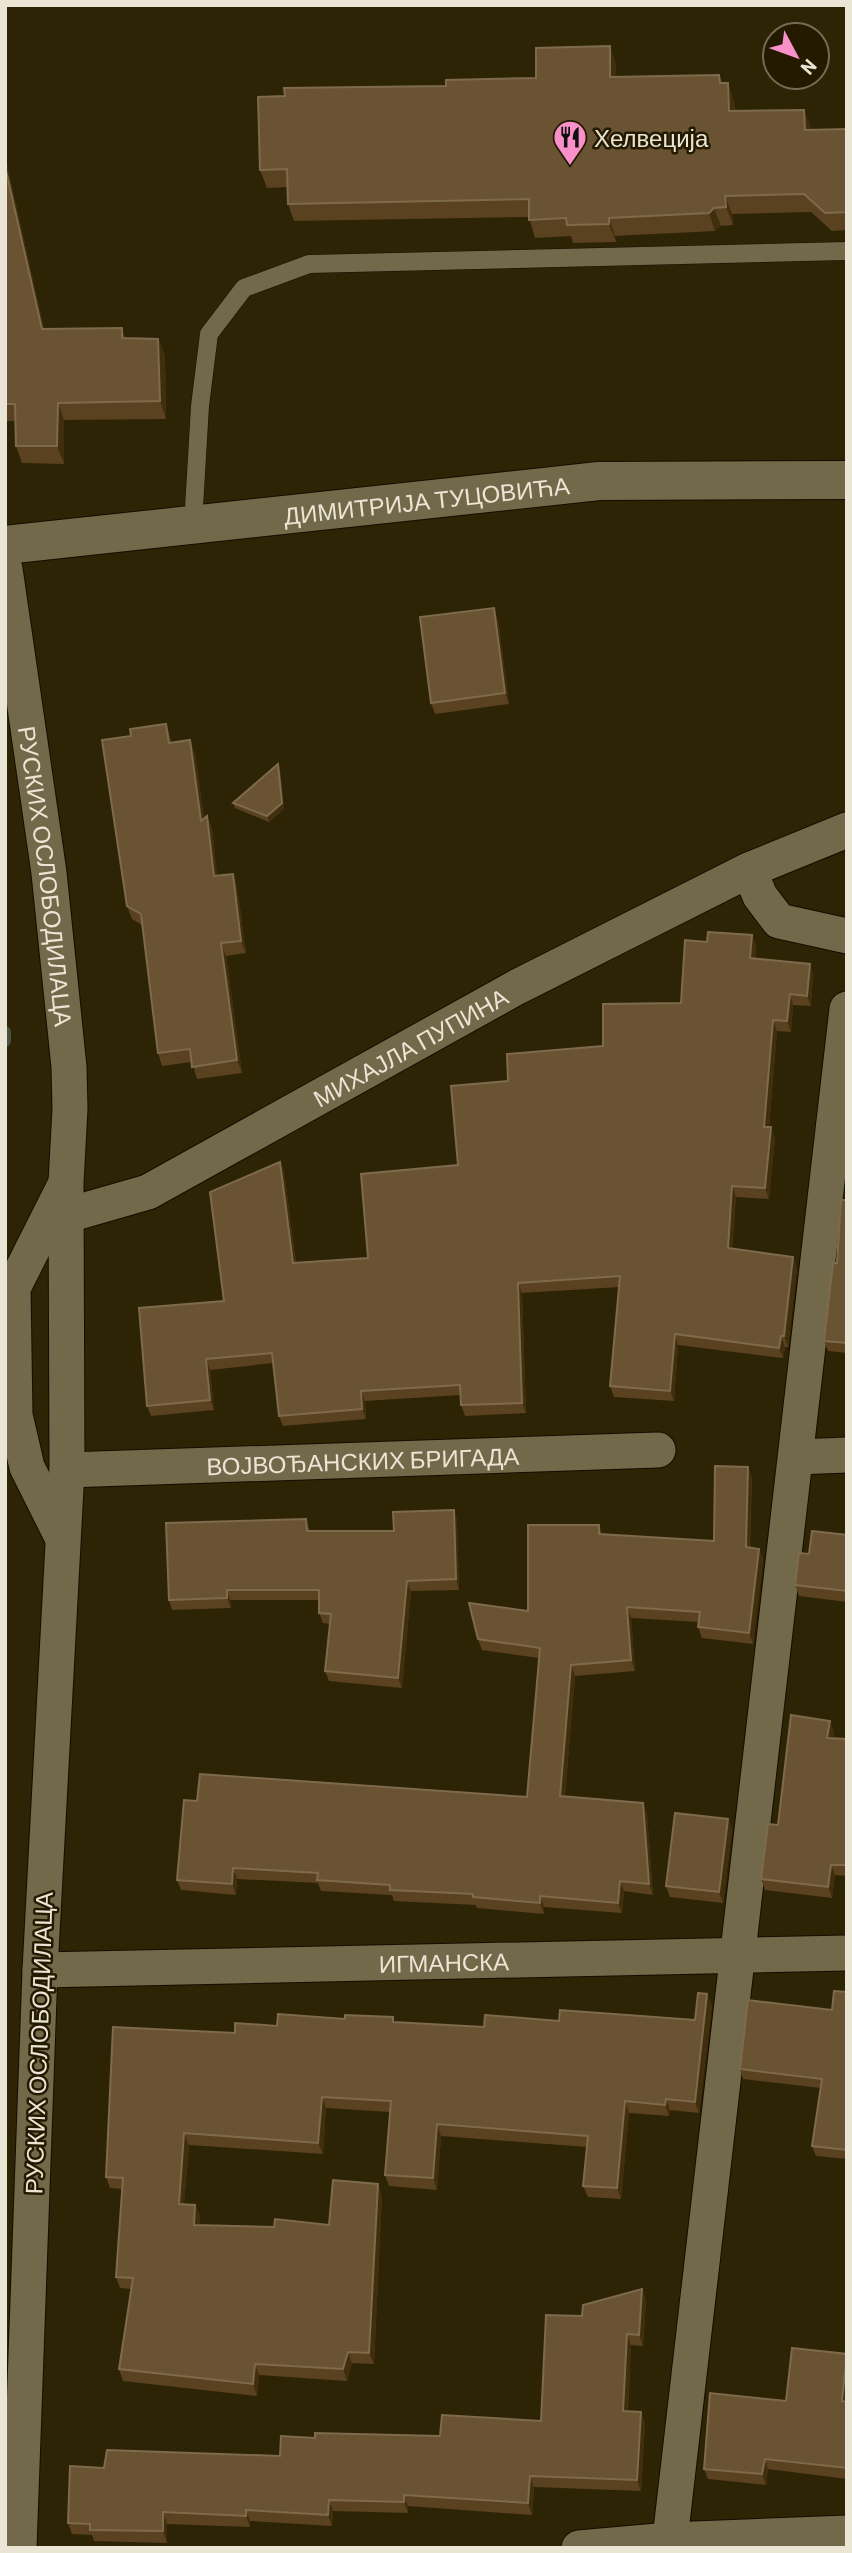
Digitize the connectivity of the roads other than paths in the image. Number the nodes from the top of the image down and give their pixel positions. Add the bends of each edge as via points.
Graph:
1 (847, 251) edge
2 (847, 481) edge
3 (193, 525) junction
4 (5, 545) edge
5 (5, 569) edge
6 (847, 830) edge
7 (749, 870) junction
8 (847, 936) edge
9 (847, 1009) edge
10 (67, 1199) junction
11 (9, 1294) edge
12 (65, 1342) junction
13 (10, 1412) edge
14 (658, 1450) dead end
15 (847, 1455) edge
16 (796, 1457) junction
17 (67, 1470) junction
18 (62, 1538) junction
19 (847, 1953) edge
20 (738, 1956) junction
21 (40, 1970) junction
22 (13, 2481) edge
23 (847, 2533) edge
24 (669, 2544) edge
25 (19, 2548) edge
26 (579, 2548) edge

1 - 3 lane via 309,264 244,288 209,334
2 - 3 street, ДИМИТРИЈА ТУЦОВИЋА via 599,481
3 - 4 street, ДИМИТРИЈА ТУЦОВИЋА
5 - 10 street, РУСКИХ ОСЛОБОДИЛАЦА via 49,873 69,1067
6 - 7 street, МИХАЈЛА ПУПИНА
7 - 8 street via 760,897 779,921
7 - 10 street, МИХАЈЛА ПУПИНА via 517,987 148,1192
9 - 16 street
10 - 11 street, РУСКИХ ОСЛОБОДИЛАЦА
10 - 12 street, РУСКИХ ОСЛОБОДИЛАЦА
11 - 12 street via 31,1298 46,1311
11 - 13 street, РУСКИХ ОСЛОБОДИЛАЦА
12 - 17 street, РУСКИХ ОСЛОБОДИЛАЦА
13 - 18 street, РУСКИХ ОСЛОБОДИЛАЦА via 27,1467
14 - 17 street, ВОЈВОЂАНСКИХ БРИГАДА
15 - 16 street
16 - 20 street
17 - 18 street, РУСКИХ ОСЛОБОДИЛАЦА
18 - 21 street, РУСКИХ ОСЛОБОДИЛАЦА
19 - 20 street, ИГМАНСКА
20 - 21 street, ИГМАНСКА
20 - 24 street
21 - 22 street, РУСКИХ ОСЛОБОДИЛАЦА
22 - 25 street, РУСКИХ ОСЛОБОДИЛАЦА
23 - 24 street
24 - 26 street

